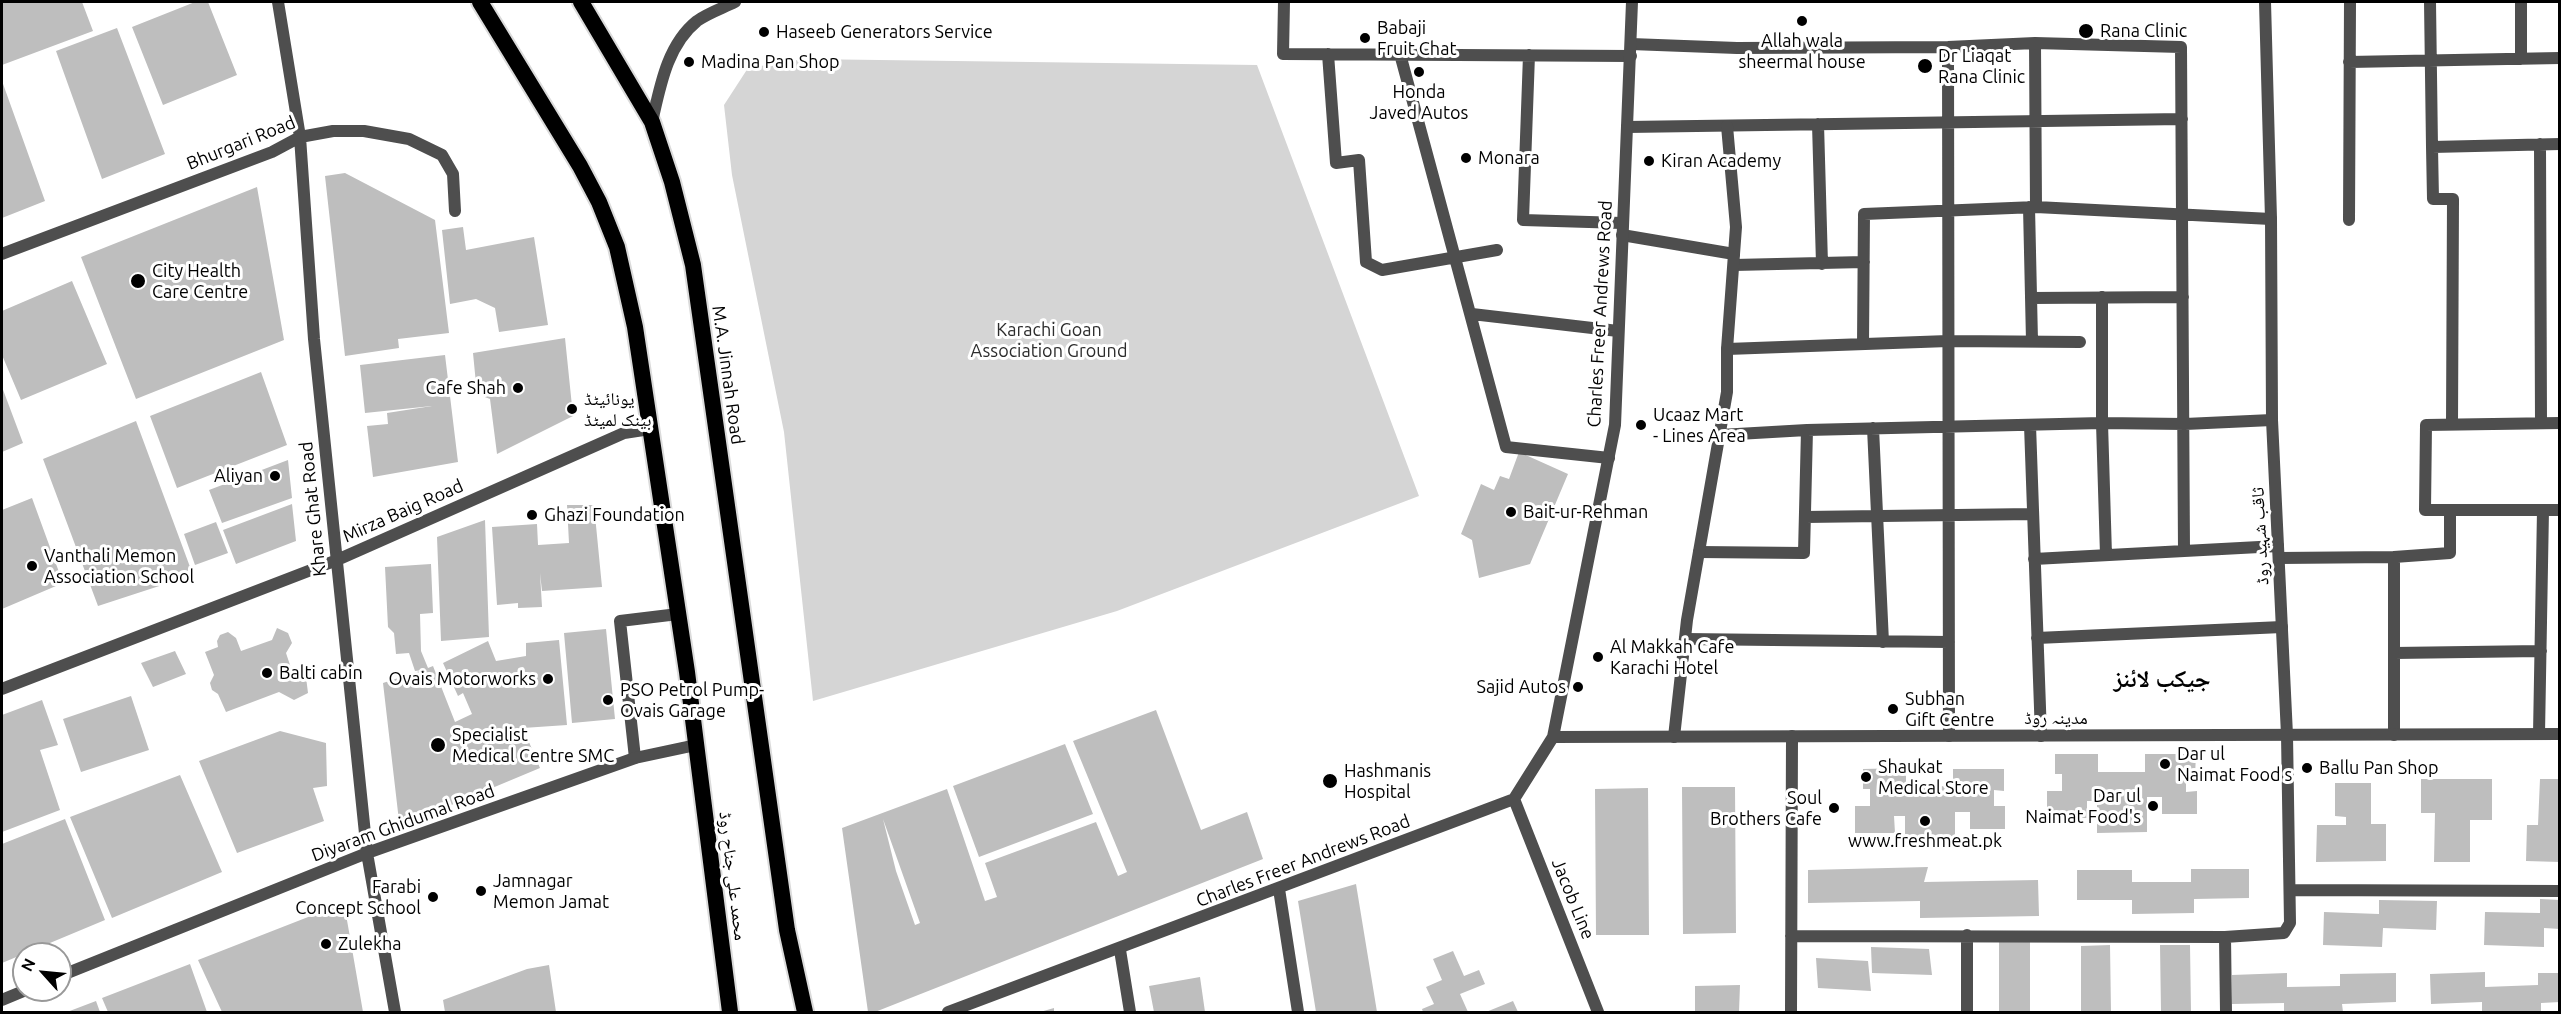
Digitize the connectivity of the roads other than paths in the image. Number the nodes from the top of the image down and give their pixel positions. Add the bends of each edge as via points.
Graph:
1 (278, 2) edge
2 (480, 2) edge
3 (581, 2) edge
4 (735, 2) edge
5 (1284, 2) edge
6 (1632, 2) edge
7 (2265, 2) edge
8 (2350, 2) edge
9 (2430, 2) edge
10 (2521, 2) edge
11 (2035, 43) junction
12 (1948, 46) junction
13 (1631, 50) junction
14 (1328, 54) junction
15 (1400, 54) junction
16 (1529, 55) junction
17 (2559, 58) edge
18 (2522, 59) junction
19 (2431, 60) junction
20 (2349, 62) junction
21 (2182, 119) junction
22 (2035, 120) junction
23 (1948, 121) junction
24 (652, 122) junction
25 (1818, 124) junction
26 (1727, 126) junction
27 (1627, 127) junction
28 (300, 137) junction
29 (2540, 144) junction
30 (2559, 144) edge
31 (2432, 147) junction
32 (2033, 207) junction
33 (455, 211) dead end
34 (1948, 211) junction
35 (2181, 214) junction
36 (2271, 219) junction
37 (2349, 220) dead end
38 (1622, 229) junction
39 (1497, 250) dead end
40 (2, 254) edge
41 (1456, 257) junction
42 (1734, 260) junction
43 (1864, 262) junction
44 (1822, 264) junction
45 (2102, 297) junction
46 (2183, 297) junction
47 (2031, 298) junction
48 (1472, 314) junction
49 (1618, 331) junction
50 (1948, 341) junction
51 (2032, 341) junction
52 (2079, 342) dead end
53 (1863, 344) junction
54 (1727, 349) junction
55 (2272, 420) junction
56 (2102, 423) junction
57 (2541, 423) junction
58 (2559, 423) edge
59 (2185, 424) junction
60 (2452, 424) junction
61 (2030, 425) junction
62 (1948, 426) junction
63 (1873, 428) junction
64 (650, 429) junction
65 (1807, 430) junction
66 (1720, 435) junction
67 (1609, 458) junction
68 (2450, 510) junction
69 (2543, 510) junction
70 (2559, 510) edge
71 (2033, 514) junction
72 (1948, 515) junction
73 (1877, 516) junction
74 (1805, 517) junction
75 (2184, 550) junction
76 (1699, 552) junction
77 (2278, 552) junction
78 (2106, 555) junction
79 (2394, 557) junction
80 (2034, 559) junction
81 (337, 560) junction
82 (678, 614) junction
83 (2282, 627) junction
84 (2037, 638) junction
85 (1685, 639) junction
86 (1883, 642) junction
87 (1949, 642) junction
88 (2541, 651) junction
89 (2394, 653) junction
90 (2, 688) edge
91 (2287, 735) junction
92 (2394, 735) junction
93 (2539, 735) junction
94 (2559, 735) edge
95 (1792, 736) junction
96 (1949, 736) junction
97 (2041, 736) junction
98 (1553, 737) junction
99 (1674, 737) junction
100 (696, 745) junction
101 (635, 758) junction
102 (1514, 799) junction
103 (367, 853) junction
104 (1279, 889) junction
105 (2291, 890) junction
106 (2559, 891) edge
107 (1967, 935) junction
108 (1791, 936) junction
109 (2225, 937) junction
110 (1119, 950) junction
111 (72, 971) edge
112 (395, 1012) edge
113 (730, 1012) edge
114 (805, 1012) edge
115 (948, 1012) edge
116 (1130, 1012) edge
117 (1298, 1012) edge
118 (1598, 1012) edge
119 (1791, 1012) edge
120 (1967, 1012) edge
121 (2226, 1012) edge

1 - 28 street, Khare Ghat Road
2 - 64 highway via 564,139 599,202 617,247 635,327
3 - 24 highway, M.A. Jinnah Road
4 - 24 street via 697,21 675,49 666,66
5 - 14 street via 1283,54
6 - 13 street, Charles Freer Andrews Road
7 - 36 street, ثاقب شہید روڈ
8 - 20 street
9 - 19 street
10 - 18 street
11 - 12 street
11 - 21 street via 2181,47
11 - 22 street
12 - 13 street
12 - 23 street
13 - 16 street
13 - 27 street, Charles Freer Andrews Road
14 - 15 street
14 - 41 street via 1336,163 1359,160 1366,262 1382,270
15 - 16 street
15 - 41 street
16 - 38 street via 1523,220
17 - 18 street
18 - 19 street
19 - 20 street
19 - 31 street
20 - 37 street
21 - 22 street
21 - 35 street
22 - 23 street
22 - 32 street
23 - 25 street
23 - 34 street
24 - 114 highway, M.A. Jinnah Road via 693,266 787,930
25 - 26 street
25 - 44 street
26 - 27 street
26 - 42 street via 1736,227
27 - 38 street, Charles Freer Andrews Road
28 - 33 street, Bhurgari Road via 364,131 418,143 442,155 453,174
28 - 40 street, Bhurgari Road via 272,152
28 - 81 street, Khare Ghat Road via 314,339
29 - 30 street
29 - 31 street
29 - 57 street
31 - 60 street via 2433,199 2453,199
32 - 34 street
32 - 35 street
32 - 47 street
34 - 43 street via 1864,214
34 - 50 street
35 - 36 street
35 - 46 street
36 - 55 street, ثاقب شہید روڈ
38 - 42 street
38 - 49 street, Charles Freer Andrews Road
39 - 41 street
41 - 48 street
42 - 44 street
42 - 54 street
43 - 44 street
43 - 53 street
45 - 46 street
45 - 47 street
45 - 56 street
46 - 59 street
47 - 51 street
48 - 49 street
48 - 67 street via 1506,447
49 - 67 street, Charles Freer Andrews Road via 1615,425
50 - 51 street
50 - 53 street
50 - 62 street
51 - 52 street
53 - 54 street
54 - 66 street via 1727,392
55 - 59 street
55 - 77 street, ثاقب شہید روڈ
56 - 59 street
56 - 61 street
56 - 78 street
57 - 58 street
57 - 60 street
59 - 75 street
60 - 68 street via 2426,425 2425,510
61 - 62 street
61 - 71 street
62 - 63 street
62 - 72 street
63 - 65 street
63 - 73 street
64 - 81 street, Mirza Baig Road via 624,434
64 - 82 highway
65 - 66 street
65 - 74 street
66 - 76 street
67 - 98 street, Charles Freer Andrews Road
68 - 69 street
68 - 79 street via 2450,553
69 - 70 street
69 - 88 street
71 - 72 street
71 - 80 street
72 - 73 street
72 - 87 street
73 - 74 street
73 - 86 street
74 - 76 street via 1804,553
75 - 77 street
75 - 78 street
76 - 85 street
77 - 79 street
77 - 83 street, ثاقب شہید روڈ
78 - 80 street
79 - 89 street
80 - 84 street
81 - 90 street, Mirza Baig Road
81 - 103 street, Khare Ghat Road
82 - 100 highway
82 - 101 street via 620,621
83 - 84 street
83 - 91 street, ثاقب شہید روڈ
84 - 97 street
85 - 86 street
85 - 99 street
86 - 87 street
87 - 96 street
88 - 89 street
88 - 93 street
89 - 92 street
91 - 92 street, مدینہ روڈ
91 - 97 street, مدینہ روڈ
91 - 105 street, ثاقب شہید روڈ
92 - 93 street, مدینہ روڈ
93 - 94 street, مدینہ روڈ
95 - 96 street, مدینہ روڈ
95 - 99 street, مدینہ روڈ
95 - 108 street
96 - 97 street, مدینہ روڈ
98 - 99 street, مدینہ روڈ
98 - 102 street, Charles Freer Andrews Road
100 - 101 street, Diyaram Ghidumal Road
100 - 113 highway, محمد علی جناح روڈ
101 - 103 street, Diyaram Ghidumal Road
102 - 104 street, Charles Freer Andrews Road
102 - 118 street, Jacob Line
103 - 111 street, Diyaram Ghidumal Road
103 - 112 street, Khare Ghat Road
104 - 110 street, Charles Freer Andrews Road
104 - 117 street
105 - 106 street
105 - 109 street, ثاقب شہید روڈ via 2290,923 2284,933
107 - 108 street
107 - 109 street
107 - 120 street
108 - 119 street
109 - 121 street
110 - 115 street, Charles Freer Andrews Road
110 - 116 street

